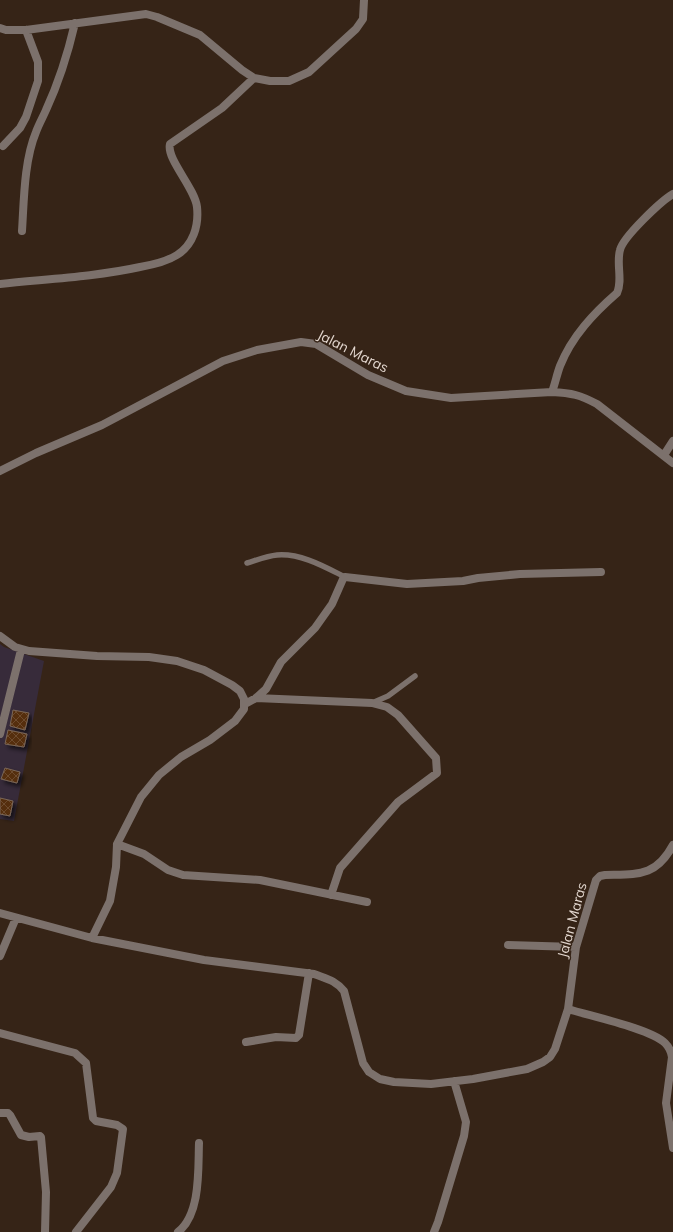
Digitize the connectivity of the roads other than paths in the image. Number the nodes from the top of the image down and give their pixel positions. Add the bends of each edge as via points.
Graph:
1 (364, 0) edge
2 (75, 23) junction
3 (0, 28) edge
4 (26, 30) junction
5 (254, 78) junction
6 (3, 146) dead end
7 (673, 194) edge
8 (22, 231) dead end
9 (0, 284) edge
10 (552, 392) junction
11 (673, 441) edge
12 (664, 455) junction
13 (673, 463) edge
14 (0, 471) edge
15 (246, 563) dead end
16 (601, 572) dead end
17 (345, 577) junction
18 (0, 636) edge
19 (21, 650) junction
20 (415, 676) dead end
21 (256, 698) junction
22 (372, 703) junction
23 (245, 704) junction
24 (0, 734) edge
25 (117, 844) junction
26 (673, 845) edge
27 (331, 895) junction
28 (367, 902) dead end
29 (0, 913) edge
30 (16, 918) junction
31 (92, 938) junction
32 (508, 945) dead end
33 (576, 947) junction
34 (0, 956) edge
35 (310, 973) junction
36 (568, 1009) junction
37 (0, 1033) edge
38 (246, 1042) dead end
39 (454, 1081) junction
40 (0, 1113) edge
41 (199, 1143) dead end
42 (673, 1148) edge
43 (45, 1232) edge
44 (76, 1232) edge
45 (178, 1232) edge
46 (434, 1232) edge

1 - 5 street via 361,23 309,72 289,81 270,82
2 - 4 street
2 - 5 street via 137,14 157,17 200,35
2 - 8 street via 68,52 47,109 35,132 27,174
3 - 4 street
4 - 6 street via 38,62 37,85 20,128
5 - 9 street via 222,108 170,144 172,157 197,206 194,236 188,246 177,255 160,263 116,272
7 - 10 street via 623,242 618,267 620,287 617,293 587,321 575,338 561,365
10 - 12 street, Jalan Maras via 569,392 597,404
10 - 14 street, Jalan Maras via 451,398 406,391 368,375 316,344 301,342 257,350 223,361 102,425
11 - 12 street
12 - 13 street, Jalan Maras
15 - 17 lane via 269,556 286,555 315,563
16 - 17 street via 520,574 407,584
17 - 21 street via 332,604 315,628 281,662 266,689
18 - 19 street
19 - 23 street via 178,661 204,670 232,685 240,691
19 - 24 street
20 - 22 lane via 388,696
21 - 22 street
21 - 23 street
22 - 27 street via 387,707 398,715 436,758 437,773 398,802 340,868
23 - 25 street via 243,712 235,721 159,775 141,798
25 - 27 street via 144,854 168,870 183,875 260,880
25 - 31 street via 110,901
26 - 33 street, Jalan Maras via 662,862 649,871 605,875 596,880
27 - 28 street
29 - 30 street, Jalan Maras
30 - 31 street, Jalan Maras
30 - 34 street
31 - 35 street, Jalan Maras via 204,960
32 - 33 street
33 - 36 street, Jalan Maras
35 - 38 street via 299,1035 296,1038 276,1037
35 - 39 street, Jalan Maras via 338,983 344,991 363,1064 369,1072 380,1079 394,1082 431,1084
36 - 39 street, Jalan Maras via 555,1048 550,1057 543,1062 527,1069
36 - 42 street via 638,1030 661,1040 670,1050 672,1057 666,1104
37 - 44 street via 75,1053 86,1063 93,1118 123,1129 117,1173 112,1187
39 - 46 street via 466,1122
40 - 43 street via 10,1115 21,1135 41,1137 46,1192
41 - 45 street via 197,1194 190,1214

